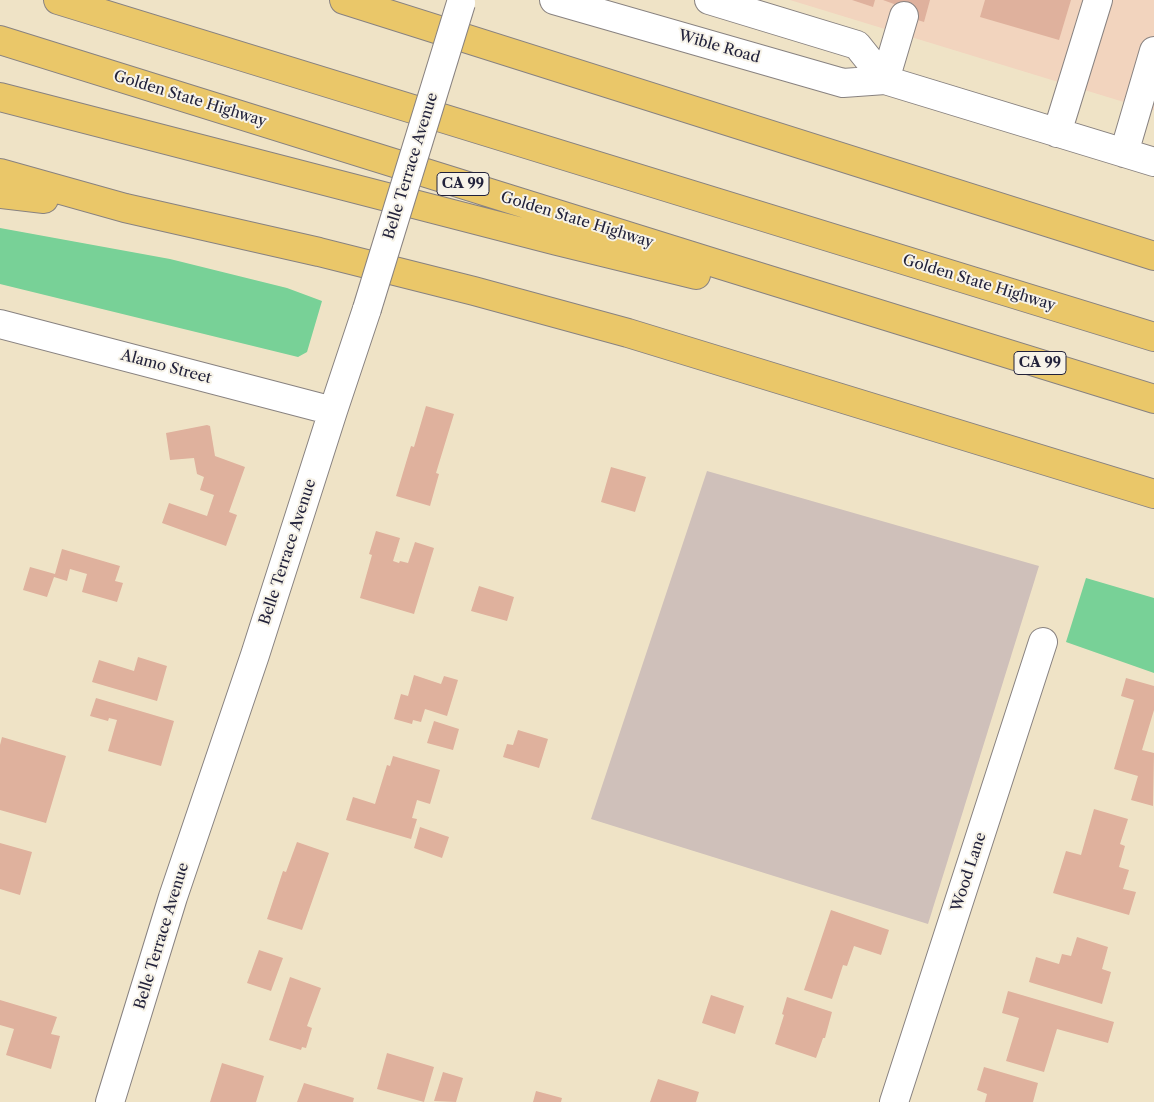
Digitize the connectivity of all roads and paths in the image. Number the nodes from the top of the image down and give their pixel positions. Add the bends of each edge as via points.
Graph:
1 (58, 0) edge
2 (344, 0) edge
3 (554, 0) edge
4 (709, 0) edge
5 (1098, 0) edge
6 (461, 2) edge
7 (739, 4) edge
8 (904, 16) dead end
9 (0, 40) edge
10 (1154, 51) edge
11 (885, 80) junction
12 (0, 97) edge
13 (1057, 133) junction
14 (1124, 153) junction
15 (1154, 162) edge
16 (0, 173) edge
17 (0, 194) edge
18 (125, 208) junction
19 (1154, 256) edge
20 (0, 324) edge
21 (927, 328) junction
22 (1154, 337) edge
23 (1154, 398) edge
24 (333, 411) junction
25 (1154, 494) edge
26 (1043, 642) dead end
27 (110, 1102) edge
28 (894, 1102) edge

1 - 22 highway, Golden State Highway
2 - 19 highway
3 - 11 street, Wible Road via 843,83
4 - 7 street
5 - 13 street
6 - 24 street, Belle Terrace Avenue, bridge
7 - 11 street via 857,46
8 - 11 street
9 - 21 highway, Golden State Highway / CA 99
10 - 14 street
11 - 13 street, Wible Road
12 - 21 highway via 557,241
13 - 14 street, Wible Road
14 - 15 street, Wible Road
16 - 18 highway
17 - 18 highway
18 - 25 highway via 329,254 628,333
20 - 24 street, Alamo Street
21 - 23 highway, Golden State Highway / CA 99
24 - 27 street, Belle Terrace Avenue via 255,656 173,897
26 - 28 street, Wood Lane

